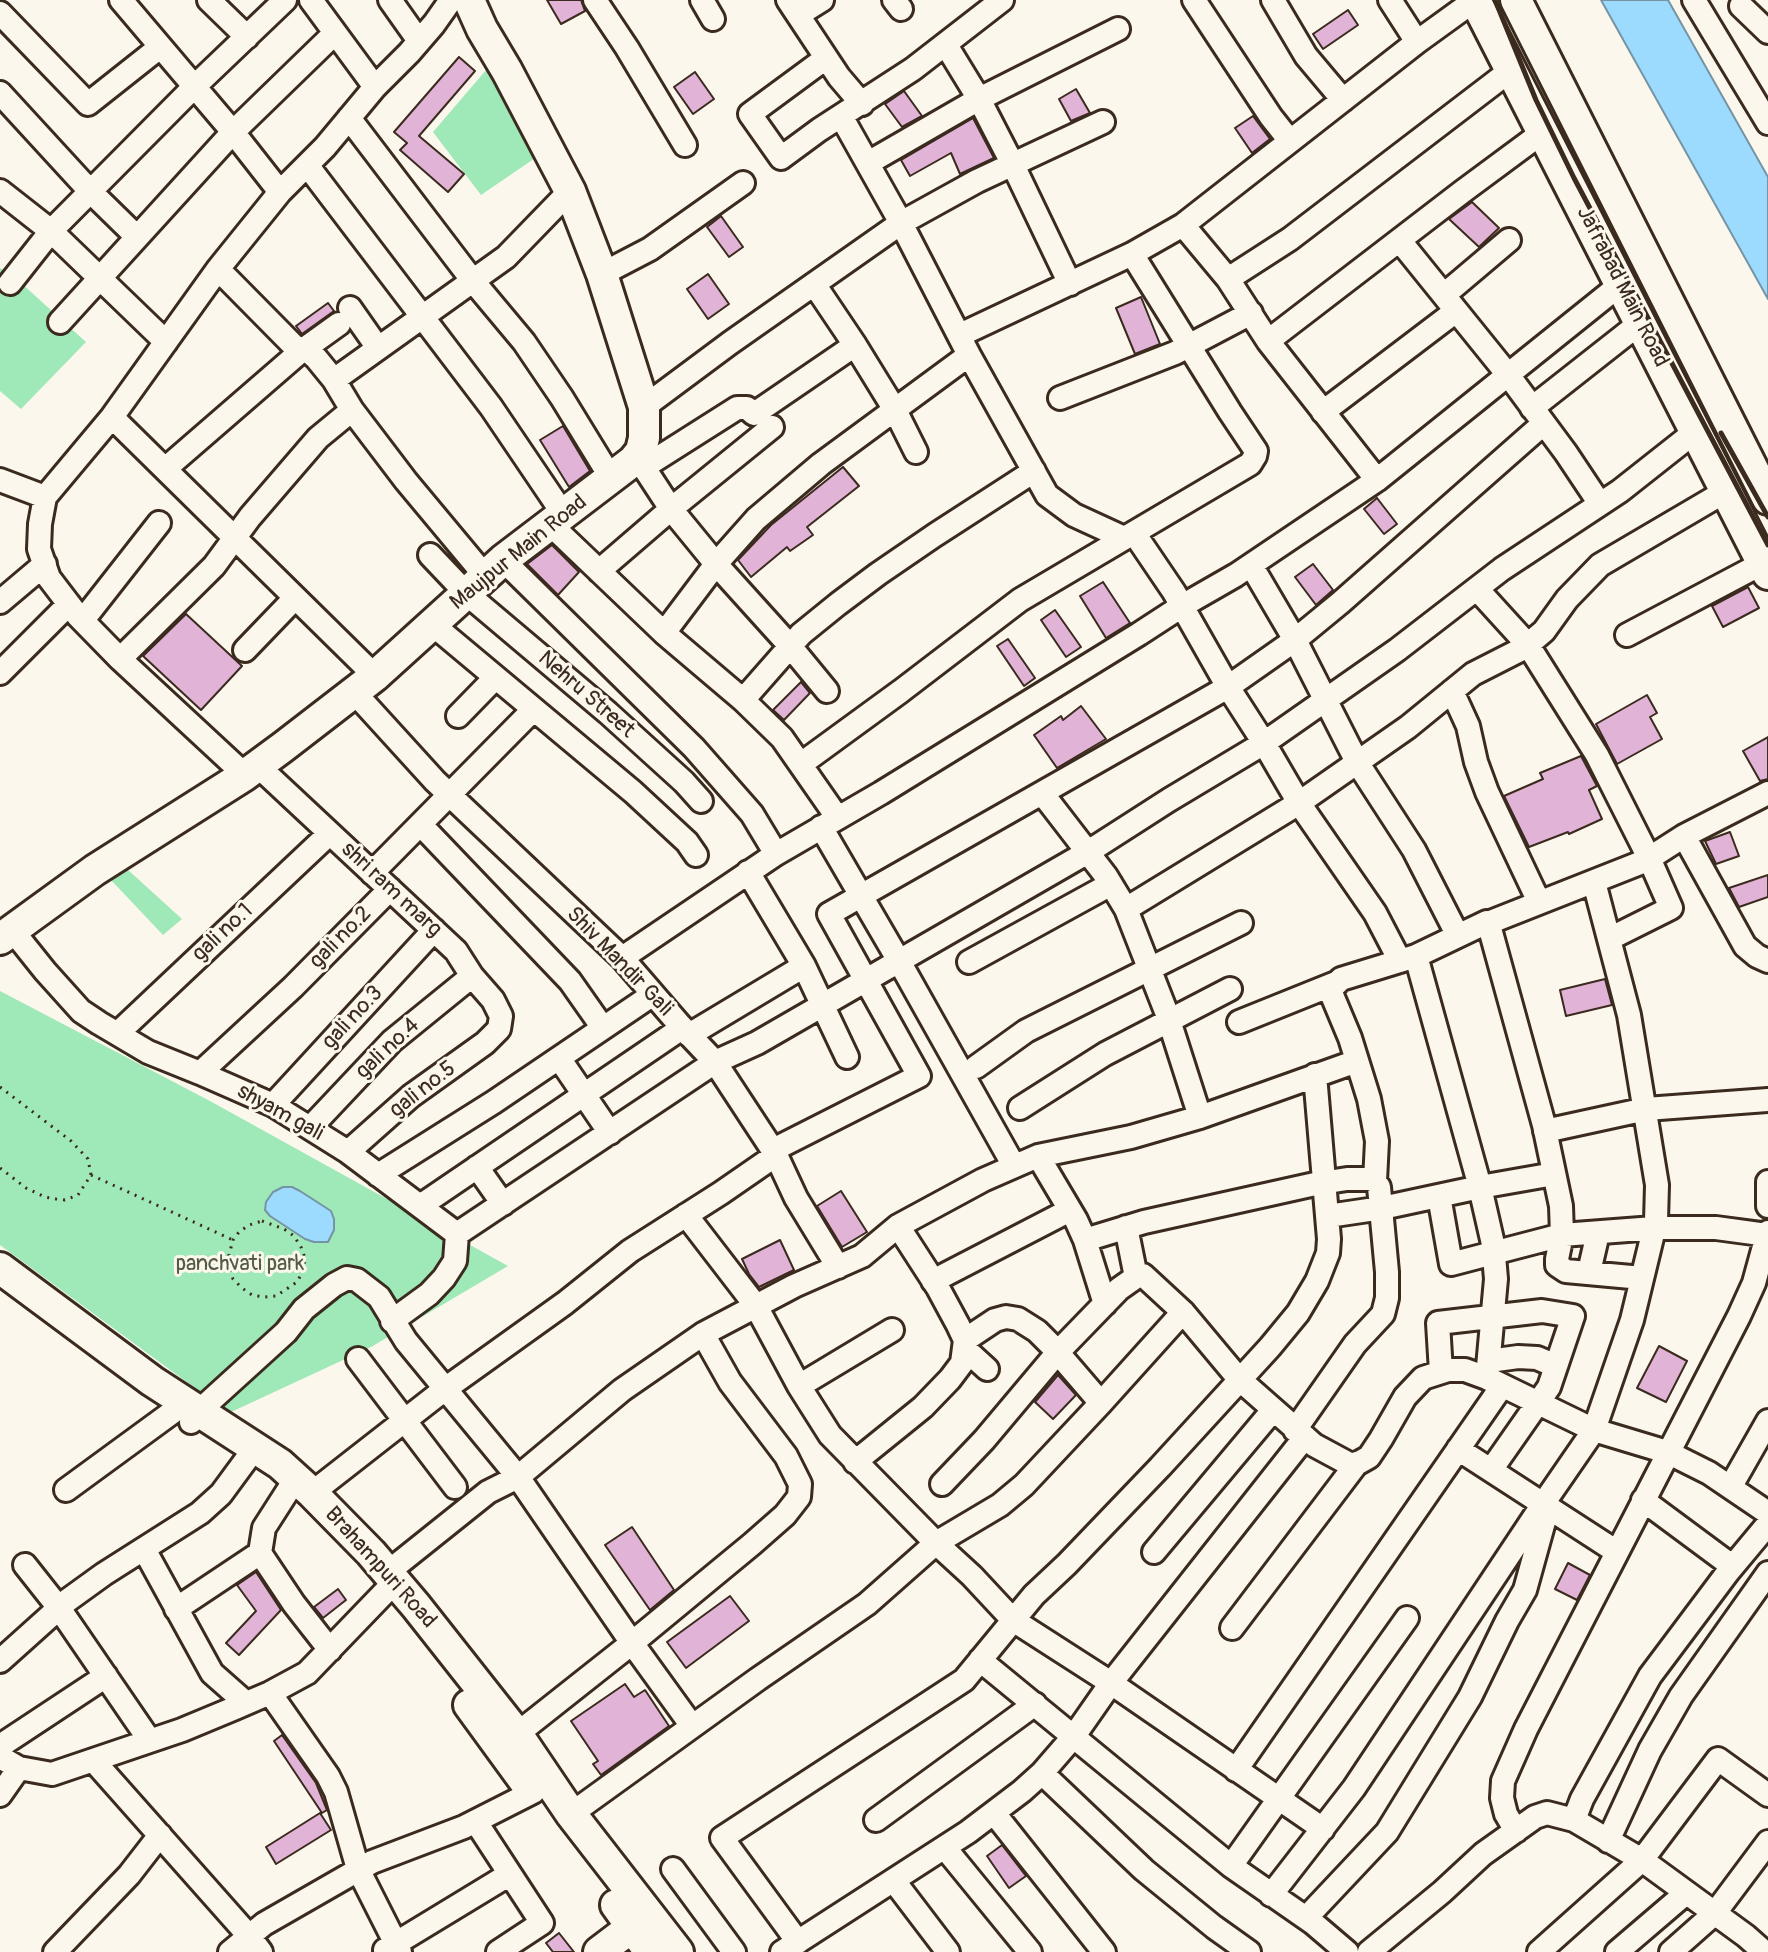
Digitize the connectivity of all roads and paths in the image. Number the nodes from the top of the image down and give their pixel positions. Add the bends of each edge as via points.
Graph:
1 (121, 0) edge
2 (209, 0) edge
3 (285, 0) edge
4 (311, 0) edge
5 (390, 0) edge
6 (451, 0) edge
7 (469, 0) edge
8 (595, 0) edge
9 (822, 0) edge
10 (1002, 0) edge
11 (1194, 0) edge
12 (1390, 0) edge
13 (1475, 0) edge
14 (1516, 0) edge
15 (1694, 0) edge
16 (1278, 2) edge
17 (1741, 6) dead end
18 (793, 8) edge
19 (0, 13) edge
20 (1118, 29) dead end
21 (1768, 32) edge
22 (335, 33) junction
23 (247, 37) junction
24 (419, 41) junction
25 (1417, 42) junction
26 (946, 45) junction
27 (160, 47) junction
28 (826, 58) junction
29 (1511, 70) junction
30 (194, 87) junction
31 (375, 87) junction
32 (0, 93) edge
33 (979, 99) junction
34 (1343, 100) junction
35 (862, 104) junction
36 (841, 116) junction
37 (349, 118) junction
38 (1103, 122) dead end
39 (1768, 123) edge
40 (233, 132) junction
41 (1543, 132) junction
42 (1290, 141) junction
43 (685, 145) dead end
44 (868, 163) junction
45 (307, 165) junction
46 (1013, 165) junction
47 (743, 183) dead end
48 (0, 191) edge
49 (90, 191) junction
50 (570, 191) junction
51 (280, 192) junction
52 (901, 223) junction
53 (1183, 225) junction
54 (51, 231) junction
55 (137, 237) junction
56 (1509, 240) dead end
57 (1400, 241) junction
58 (1132, 254) junction
59 (218, 269) junction
60 (602, 274) junction
61 (99, 279) junction
62 (1228, 279) junction
63 (473, 281) junction
64 (10, 283) dead end
65 (814, 284) junction
66 (1070, 284) junction
67 (1621, 284) junction
68 (1450, 303) junction
69 (1251, 313) junction
70 (423, 316) junction
71 (60, 322) dead end
72 (1640, 323) junction
73 (1268, 341) junction
74 (166, 342) junction
75 (855, 345) junction
76 (965, 345) junction
77 (1190, 346) junction
78 (378, 348) junction
79 (300, 352) junction
80 (1509, 376) junction
81 (334, 380) junction
82 (1060, 398) dead end
83 (644, 407) junction
84 (352, 410) junction
85 (895, 410) junction
86 (1323, 412) junction
87 (1538, 416) junction
88 (112, 417) junction
89 (772, 427) dead end
90 (1696, 431) junction
91 (916, 452) dead end
92 (640, 462) junction
93 (165, 469) junction
94 (1034, 471) junction
95 (611, 478) junction
96 (0, 480) edge
97 (1377, 480) junction
98 (1726, 491) junction
99 (45, 497) junction
100 (1768, 499) edge
101 (1600, 504) junction
102 (671, 509) junction
103 (557, 520) junction
104 (159, 523) dead end
105 (1129, 536) junction
106 (234, 538) junction
107 (430, 555) dead end
108 (45, 564) junction
109 (716, 564) junction
110 (1251, 565) junction
111 (1765, 569) edge
112 (599, 571) junction
113 (485, 577) junction
114 (1477, 589) junction
115 (295, 598) junction
116 (0, 602) edge
117 (1182, 606) junction
118 (76, 612) junction
119 (432, 624) junction
120 (664, 633) junction
121 (1627, 635) dead end
122 (1295, 640) junction
123 (1528, 645) junction
124 (790, 646) junction
125 (245, 650) dead end
126 (120, 659) junction
127 (0, 673) edge
128 (495, 678) junction
129 (364, 684) junction
130 (1228, 687) junction
131 (827, 691) dead end
132 (1452, 691) junction
133 (1326, 699) junction
134 (743, 700) junction
135 (533, 710) junction
136 (458, 716) dead end
137 (1264, 743) junction
138 (1357, 762) junction
139 (801, 764) junction
140 (251, 770) junction
141 (1042, 793) junction
142 (1768, 793) edge
143 (450, 796) junction
144 (701, 801) dead end
145 (1299, 803) junction
146 (829, 822) junction
147 (421, 825) junction
148 (329, 834) junction
149 (1684, 836) junction
150 (1088, 852) junction
151 (776, 854) junction
152 (696, 855) dead end
153 (1649, 858) junction
154 (748, 872) junction
155 (372, 873) junction
156 (1594, 882) junction
157 (1111, 884) junction
158 (390, 889) junction
159 (861, 896) junction
160 (1539, 902) junction
161 (1126, 909) junction
162 (1241, 923) dead end
163 (1488, 923) junction
164 (434, 930) junction
165 (6, 935) edge
166 (1458, 936) junction
167 (1609, 939) junction
168 (622, 958) junction
169 (1408, 958) junction
170 (899, 961) junction
171 (1768, 961) edge
172 (969, 962) dead end
173 (804, 966) junction
174 (1150, 969) junction
175 (472, 976) junction
176 (866, 980) junction
177 (1336, 983) junction
178 (1230, 989) dead end
179 (652, 995) junction
180 (823, 1005) junction
181 (1168, 1020) junction
182 (1239, 1022) dead end
183 (603, 1028) junction
184 (499, 1029) joint
185 (686, 1032) junction
186 (118, 1033) junction
187 (847, 1057) dead end
188 (559, 1058) junction
189 (1357, 1061) junction
190 (715, 1062) junction
191 (976, 1067) dead end
192 (200, 1073) junction
193 (1315, 1075) junction
194 (0, 1087) edge
195 (584, 1095) junction
196 (1768, 1100) edge
197 (273, 1105) junction
198 (1020, 1108) dead end
199 (1646, 1109) junction
200 (1200, 1117) junction
201 (310, 1128) junction
202 (1545, 1131) junction
203 (610, 1133) junction
204 (348, 1152) junction
205 (774, 1153) junction
206 (1038, 1156) junction
207 (1014, 1166) junction
208 (477, 1167) junction
209 (0, 1168) edge
210 (1554, 1174) junction
211 (91, 1175) junction
212 (378, 1175) junction
213 (1375, 1181) junction
214 (1325, 1182) junction
215 (1768, 1182) edge
216 (1480, 1187) junction
217 (1439, 1196) junction
218 (503, 1204) junction
219 (420, 1206) junction
220 (1768, 1206) edge
221 (1382, 1208) junction
222 (1070, 1210) junction
223 (686, 1215) junction
224 (1328, 1216) junction
225 (898, 1226) junction
226 (1126, 1227) junction
227 (1654, 1228) junction
228 (1598, 1233) junction
229 (457, 1234) junction
230 (1768, 1234) edge
231 (1562, 1235) junction
232 (233, 1240) junction
233 (1085, 1240) junction
234 (1494, 1252) junction
235 (838, 1267) junction
236 (0, 1268) edge
237 (1589, 1272) junction
238 (1136, 1277) junction
239 (1642, 1278) junction
240 (933, 1281) junction
241 (0, 1287) edge
242 (1105, 1304) junction
243 (756, 1306) junction
244 (1183, 1312) junction
245 (1494, 1315) junction
246 (392, 1321) junction
247 (892, 1330) dead end
248 (703, 1334) junction
249 (90, 1344) junction
250 (965, 1344) junction
251 (1058, 1352) junction
252 (358, 1359) dead end
253 (1556, 1366) junction
254 (987, 1369) dead end
255 (1441, 1372) junction
256 (1492, 1375) junction
257 (1239, 1379) junction
258 (799, 1386) junction
259 (445, 1389) junction
260 (1101, 1403) junction
261 (1539, 1403) junction
262 (1273, 1410) junction
263 (188, 1415) junction
264 (405, 1420) junction
265 (1768, 1421) edge
266 (1594, 1430) junction
267 (1300, 1434) junction
268 (1458, 1449) junction
269 (1667, 1452) junction
270 (246, 1460) junction
271 (855, 1462) junction
272 (1357, 1463) junction
273 (1491, 1470) junction
274 (518, 1477) junction
275 (942, 1484) dead end
276 (1731, 1486) junction
277 (455, 1487) dead end
278 (66, 1490) dead end
279 (301, 1491) junction
280 (1643, 1500) junction
281 (1545, 1505) junction
282 (1768, 1513) edge
283 (1768, 1524) edge
284 (936, 1543) junction
285 (144, 1549) junction
286 (1154, 1552) dead end
287 (1617, 1552) junction
288 (260, 1553) junction
289 (25, 1565) dead end
290 (1732, 1566) junction
291 (1768, 1573) edge
292 (386, 1582) junction
293 (59, 1608) junction
294 (176, 1609) junction
295 (1407, 1618) dead end
296 (1013, 1620) junction
297 (1232, 1628) dead end
298 (632, 1643) junction
299 (330, 1650) junction
300 (980, 1660) junction
301 (0, 1661) edge
302 (106, 1676) junction
303 (1111, 1683) junction
304 (270, 1693) junction
305 (246, 1703) junction
306 (1035, 1704) junction
307 (692, 1726) junction
308 (517, 1734) junction
309 (1074, 1736) junction
310 (150, 1741) junction
311 (0, 1746) edge
312 (93, 1760) junction
313 (10, 1762) edge
314 (1236, 1770) junction
315 (1042, 1773) junction
316 (533, 1792) junction
317 (0, 1795) edge
318 (1768, 1795) edge
319 (1279, 1799) junction
320 (994, 1813) junction
321 (571, 1814) junction
322 (876, 1820) dead end
323 (1574, 1820) junction
324 (476, 1822) junction
325 (1323, 1829) junction
326 (1516, 1831) junction
327 (160, 1835) junction
328 (1608, 1841) junction
329 (1768, 1842) edge
330 (945, 1848) junction
331 (1642, 1860) junction
332 (1231, 1866) junction
333 (358, 1869) junction
334 (673, 1869) dead end
335 (510, 1874) junction
336 (894, 1881) junction
337 (1686, 1893) junction
338 (1271, 1895) junction
339 (1715, 1913) junction
340 (1306, 1918) junction
341 (641, 1922) junction
342 (255, 1944) edge
343 (800, 1946) edge
344 (392, 1949) edge
345 (1343, 1951) edge
346 (55, 1952) edge
347 (230, 1952) edge
348 (498, 1952) edge
349 (599, 1952) edge
350 (650, 1952) edge
351 (678, 1952) edge
352 (734, 1952) edge
353 (948, 1952) edge
354 (1030, 1952) edge
355 (1104, 1952) edge
356 (1249, 1952) edge
357 (1369, 1952) edge
358 (1539, 1952) edge
359 (1617, 1952) edge
360 (1671, 1952) edge
361 (1764, 1952) edge

1 - 27 street
2 - 23 street
3 - 23 street
4 - 22 street
5 - 24 street
6 - 24 street
7 - 50 street
8 - 43 street
9 - 18 street
10 - 26 street
11 - 42 street
12 - 25 street
13 - 25 street
13 - 29 street, Jafrabad Main Road
14 - 100 street, Jafrabad Main Road
15 - 39 street
16 - 34 street via 1306,56
17 - 21 street
18 - 28 street
19 - 27 street via 88,104
20 - 33 street
22 - 31 street
22 - 40 street
23 - 30 street
24 - 31 street
25 - 34 street
26 - 33 street
26 - 35 street
27 - 30 street
28 - 35 street
28 - 36 street via 750,114 781,158
29 - 41 street, Jafrabad Main Road
29 - 62 street via 1290,239
30 - 40 street
30 - 49 street
31 - 37 street
32 - 49 street
33 - 44 street
33 - 46 street
34 - 42 street
35 - 36 street
36 - 44 street
37 - 45 street
37 - 63 street
38 - 46 street
40 - 51 street
40 - 55 street
41 - 57 street
41 - 67 street, Jafrabad Main Road
42 - 53 street
44 - 52 street
45 - 51 street
45 - 70 street
46 - 52 street
46 - 66 street
47 - 60 street via 650,249
48 - 54 street
49 - 54 street
49 - 55 street
50 - 60 street
50 - 63 street via 506,257
51 - 59 street
52 - 65 street
52 - 76 street
53 - 58 street
53 - 62 street
54 - 61 street
54 - 64 street
55 - 61 street
56 - 68 street
57 - 68 street
57 - 73 street
58 - 66 street
58 - 77 street
59 - 74 street
59 - 79 street
60 - 83 street
61 - 71 street
61 - 74 street
62 - 69 street
63 - 70 street
63 - 95 street via 524,342
65 - 75 street
65 - 83 street
66 - 76 street
67 - 72 street, Jafrabad Main Road
67 - 80 street
68 - 80 street
68 - 86 street
69 - 73 street
69 - 77 street
70 - 78 street
70 - 103 street via 491,407
72 - 87 street
72 - 90 street, Jafrabad Main Road
73 - 86 street
74 - 88 street
75 - 85 street
75 - 92 street via 754,414 737,408
76 - 85 street
76 - 94 street
77 - 82 street
77 - 105 street via 1255,456 1250,464
78 - 79 street via 344,316
78 - 81 street
79 - 81 street via 312,354
79 - 93 street
80 - 87 street
80 - 97 street
81 - 84 street
83 - 92 street
84 - 106 street via 310,447
84 - 113 street
85 - 91 street
85 - 109 street via 767,510
86 - 97 street
87 - 101 street
87 - 122 street
88 - 93 street, Shiv Mandir Gali
88 - 99 street
89 - 102 street
90 - 98 street, Jafrabad Main Road
90 - 101 street
92 - 95 street, Maujpur Main Road
92 - 102 street
93 - 106 street, Shiv Mandir Gali
94 - 105 street via 1047,495 1074,515
94 - 124 street via 878,574
95 - 103 street, Maujpur Main Road
96 - 99 street
97 - 110 street
98 - 111 street, Jafrabad Main Road
98 - 123 street via 1600,565
99 - 108 street via 39,549
101 - 114 street
102 - 109 street
102 - 112 street
103 - 112 street
103 - 113 street, Maujpur Main Road
104 - 118 street
105 - 117 street
105 - 139 street via 1020,600
106 - 115 street, Shiv Mandir Gali
106 - 126 street via 214,566
107 - 113 street
108 - 116 street
108 - 118 street, shri ram marg via 49,578
109 - 120 street
109 - 124 street
110 - 117 street
110 - 122 street
111 - 121 street
112 - 120 street
113 - 119 street, Maujpur Main Road
113 - 144 street, Nehru Street via 608,713
113 - 151 street via 694,748 752,814
114 - 123 street
114 - 133 street
115 - 125 street
115 - 129 street, Shiv Mandir Gali
117 - 130 street
117 - 146 street
118 - 126 street, shri ram marg
118 - 127 street
119 - 128 street
119 - 129 street, Maujpur Main Road
120 - 134 street
122 - 130 street
122 - 133 street
123 - 132 street
123 - 153 street via 1597,755
124 - 131 street
124 - 134 street
126 - 140 street, shri ram marg
128 - 135 street
128 - 136 street
129 - 140 street, Maujpur Main Road
129 - 143 street, Shiv Mandir Gali
130 - 137 street
130 - 141 street
132 - 138 street
132 - 160 street via 1487,792
133 - 137 street
133 - 138 street
134 - 139 street
135 - 143 street
135 - 152 street via 633,792
137 - 145 street
137 - 150 street
138 - 145 street
138 - 166 street via 1414,850
139 - 146 street
140 - 148 street, shri ram marg
140 - 165 street, Maujpur Main Road via 95,870
141 - 150 street
141 - 159 street
142 - 149 street
143 - 147 street
143 - 168 street, Shiv Mandir Gali
145 - 161 street
145 - 169 street
146 - 151 street
146 - 159 street
147 - 155 street
147 - 183 street via 570,981
148 - 155 street, shri ram marg
148 - 186 street, gali no.1
149 - 153 street
149 - 171 street via 1745,946
150 - 157 street
150 - 170 street
151 - 154 street
153 - 156 street
153 - 167 street via 1671,908
154 - 168 street
154 - 173 street
155 - 158 street, shri ram marg
156 - 160 street
156 - 167 street
157 - 161 street
157 - 172 street
158 - 164 street, shri ram marg
158 - 192 street, gali no.2
159 - 170 street
159 - 176 street via 829,914
160 - 163 street
161 - 174 street
162 - 174 street
163 - 166 street
163 - 202 street
164 - 175 street, shri ram marg
164 - 197 street, gali no.3
165 - 186 street, shyam gali via 81,1011
166 - 169 street
167 - 199 street
168 - 179 street, Shiv Mandir Gali
169 - 177 street
169 - 216 street
170 - 176 street
170 - 207 street
173 - 180 street
173 - 185 street
174 - 181 street
174 - 191 street via 1026,1031
175 - 184 street, shri ram marg via 493,1000 501,1016
175 - 201 street, gali no.4 via 392,1041
176 - 180 street
176 - 205 street via 919,1076
177 - 182 street
177 - 189 street via 1331,991
178 - 181 street
179 - 183 street
179 - 185 street, Shiv Mandir Gali
180 - 187 street
180 - 190 street
181 - 198 street
181 - 200 street
183 - 188 street
184 - 204 street, gali no.5
185 - 190 street, Shiv Mandir Gali
185 - 195 street
186 - 192 street, shyam gali
188 - 195 street
188 - 212 street
189 - 193 street
189 - 213 street via 1377,1141
190 - 203 street
190 - 205 street, Shiv Mandir Gali
192 - 197 street, shyam gali
193 - 200 street
193 - 214 street
194 - 211 path via 71,1141 88,1159
195 - 203 street
195 - 208 street
196 - 199 street
197 - 201 street, shyam gali
199 - 202 street
199 - 227 street via 1657,1185
200 - 206 street
201 - 204 street, shyam gali
202 - 210 street
203 - 218 street
204 - 212 street, shyam gali
205 - 223 street
205 - 235 street, Shiv Mandir Gali
206 - 207 street
206 - 222 street
207 - 225 street
208 - 218 street
208 - 219 street
209 - 211 path via 26,1188 65,1200 78,1195
210 - 216 street
210 - 231 street
211 - 232 path
212 - 219 street, shyam gali
213 - 214 street
213 - 221 street
214 - 224 street
214 - 226 street
215 - 220 street
216 - 217 street
216 - 234 street
217 - 221 street
217 - 234 street via 1451,1264
218 - 229 street
219 - 229 street, shyam gali
221 - 224 street
221 - 267 street via 1387,1272 1383,1314 1350,1350
222 - 233 street
222 - 240 street
223 - 243 street
223 - 259 street
224 - 257 street via 1328,1253 1317,1281 1298,1313
225 - 235 street via 862,1256
225 - 240 street
226 - 233 street
226 - 238 street
227 - 228 street
227 - 230 street
227 - 239 street
228 - 231 street
228 - 237 street
229 - 246 street via 455,1261 444,1278
230 - 269 street via 1739,1316
231 - 234 street
231 - 237 street via 1557,1265
232 - 232 path via 233,1279 252,1295 276,1296 303,1271 301,1247 284,1229 262,1221
233 - 242 street
234 - 245 street
235 - 243 street
236 - 249 street, Brahampuri Road
237 - 239 street
238 - 242 street
238 - 244 street via 1148,1278
239 - 266 street
240 - 250 street
241 - 249 street, Brahampuri Road
242 - 251 street
243 - 248 street
243 - 258 street
244 - 257 street
244 - 260 street
245 - 253 street via 1542,1311 1573,1316
245 - 255 street via 1438,1323
245 - 256 street
246 - 259 street
246 - 263 street via 379,1297 347,1278 304,1309 286,1332
247 - 258 street
248 - 274 street via 622,1390
248 - 298 street via 730,1382 786,1456 800,1484 799,1497 752,1544
249 - 263 street, Brahampuri Road
250 - 251 street via 1006,1317 1037,1331
250 - 254 street
250 - 271 street via 962,1363 923,1407
251 - 260 street
251 - 275 street
252 - 264 street
253 - 256 street via 1518,1357
253 - 261 street
255 - 256 street
255 - 272 street via 1423,1378 1405,1397 1369,1457
256 - 261 street
256 - 268 street
257 - 262 street
257 - 296 street
258 - 271 street via 830,1435
259 - 264 street
259 - 274 street
260 - 284 street via 1024,1485
261 - 266 street
261 - 273 street
262 - 267 street
262 - 286 street
263 - 270 street, Brahampuri Road
263 - 278 street
263 - 279 street, Brahampuri Road via 280,1464
264 - 277 street
264 - 279 street
265 - 276 street
266 - 269 street
266 - 281 street
267 - 272 street via 1330,1455 1353,1466
267 - 303 street
268 - 273 street
268 - 314 street
269 - 276 street
269 - 280 street
270 - 279 street, Brahampuri Road
270 - 285 street via 200,1513
271 - 284 street
272 - 297 street
273 - 281 street
274 - 292 street via 488,1492
274 - 298 street
276 - 282 street
279 - 288 street via 264,1528
279 - 292 street, Brahampuri Road
280 - 287 street
280 - 290 street
281 - 287 street
281 - 325 street
281 - 340 street via 1525,1590 1470,1697 1387,1832
283 - 290 street
284 - 296 street
284 - 307 street via 867,1604
285 - 293 street
285 - 294 street
287 - 326 street via 1503,1781 1506,1814
288 - 294 street
288 - 299 street
289 - 293 street
290 - 323 street via 1650,1676
291 - 328 street via 1681,1696
292 - 299 street
292 - 308 street, Brahampuri Road via 416,1606
292 - 316 street, Brahampuri Road
293 - 301 street
293 - 302 street
294 - 305 street via 212,1673
295 - 319 street
296 - 300 street
296 - 303 street
298 - 307 street
298 - 308 street
299 - 304 street via 307,1673
300 - 306 street
300 - 343 street via 964,1680 722,1838
302 - 310 street
302 - 311 street
303 - 309 street
303 - 314 street
304 - 305 street
304 - 333 street via 336,1792
305 - 310 street
306 - 309 street
306 - 322 street
307 - 321 street
308 - 321 street, Brahampuri Road
309 - 315 street
309 - 332 street
310 - 312 street
312 - 313 street via 52,1774
312 - 327 street
313 - 317 street
314 - 319 street
315 - 320 street
315 - 356 street via 1144,1870
316 - 324 street
316 - 341 street, Brahampuri Road
318 - 331 street via 1718,1759
319 - 325 street
319 - 332 street
320 - 330 street
320 - 355 street
321 - 341 street, Brahampuri Road
323 - 326 street via 1547,1813
323 - 328 street
324 - 333 street
324 - 335 street
325 - 338 street
326 - 357 street
327 - 342 street
327 - 346 street
328 - 331 street
329 - 339 street
330 - 336 street
330 - 354 street
331 - 337 street
331 - 358 street
332 - 338 street
333 - 342 street via 273,1918
333 - 344 street
334 - 352 street
335 - 344 street
335 - 348 street via 542,1923
336 - 343 street
336 - 353 street
337 - 339 street
337 - 359 street
338 - 340 street
339 - 360 street
339 - 361 street
340 - 345 street
341 - 349 street
341 - 350 street, Brahampuri Road
341 - 351 street, Brahampuri Road
342 - 347 street

